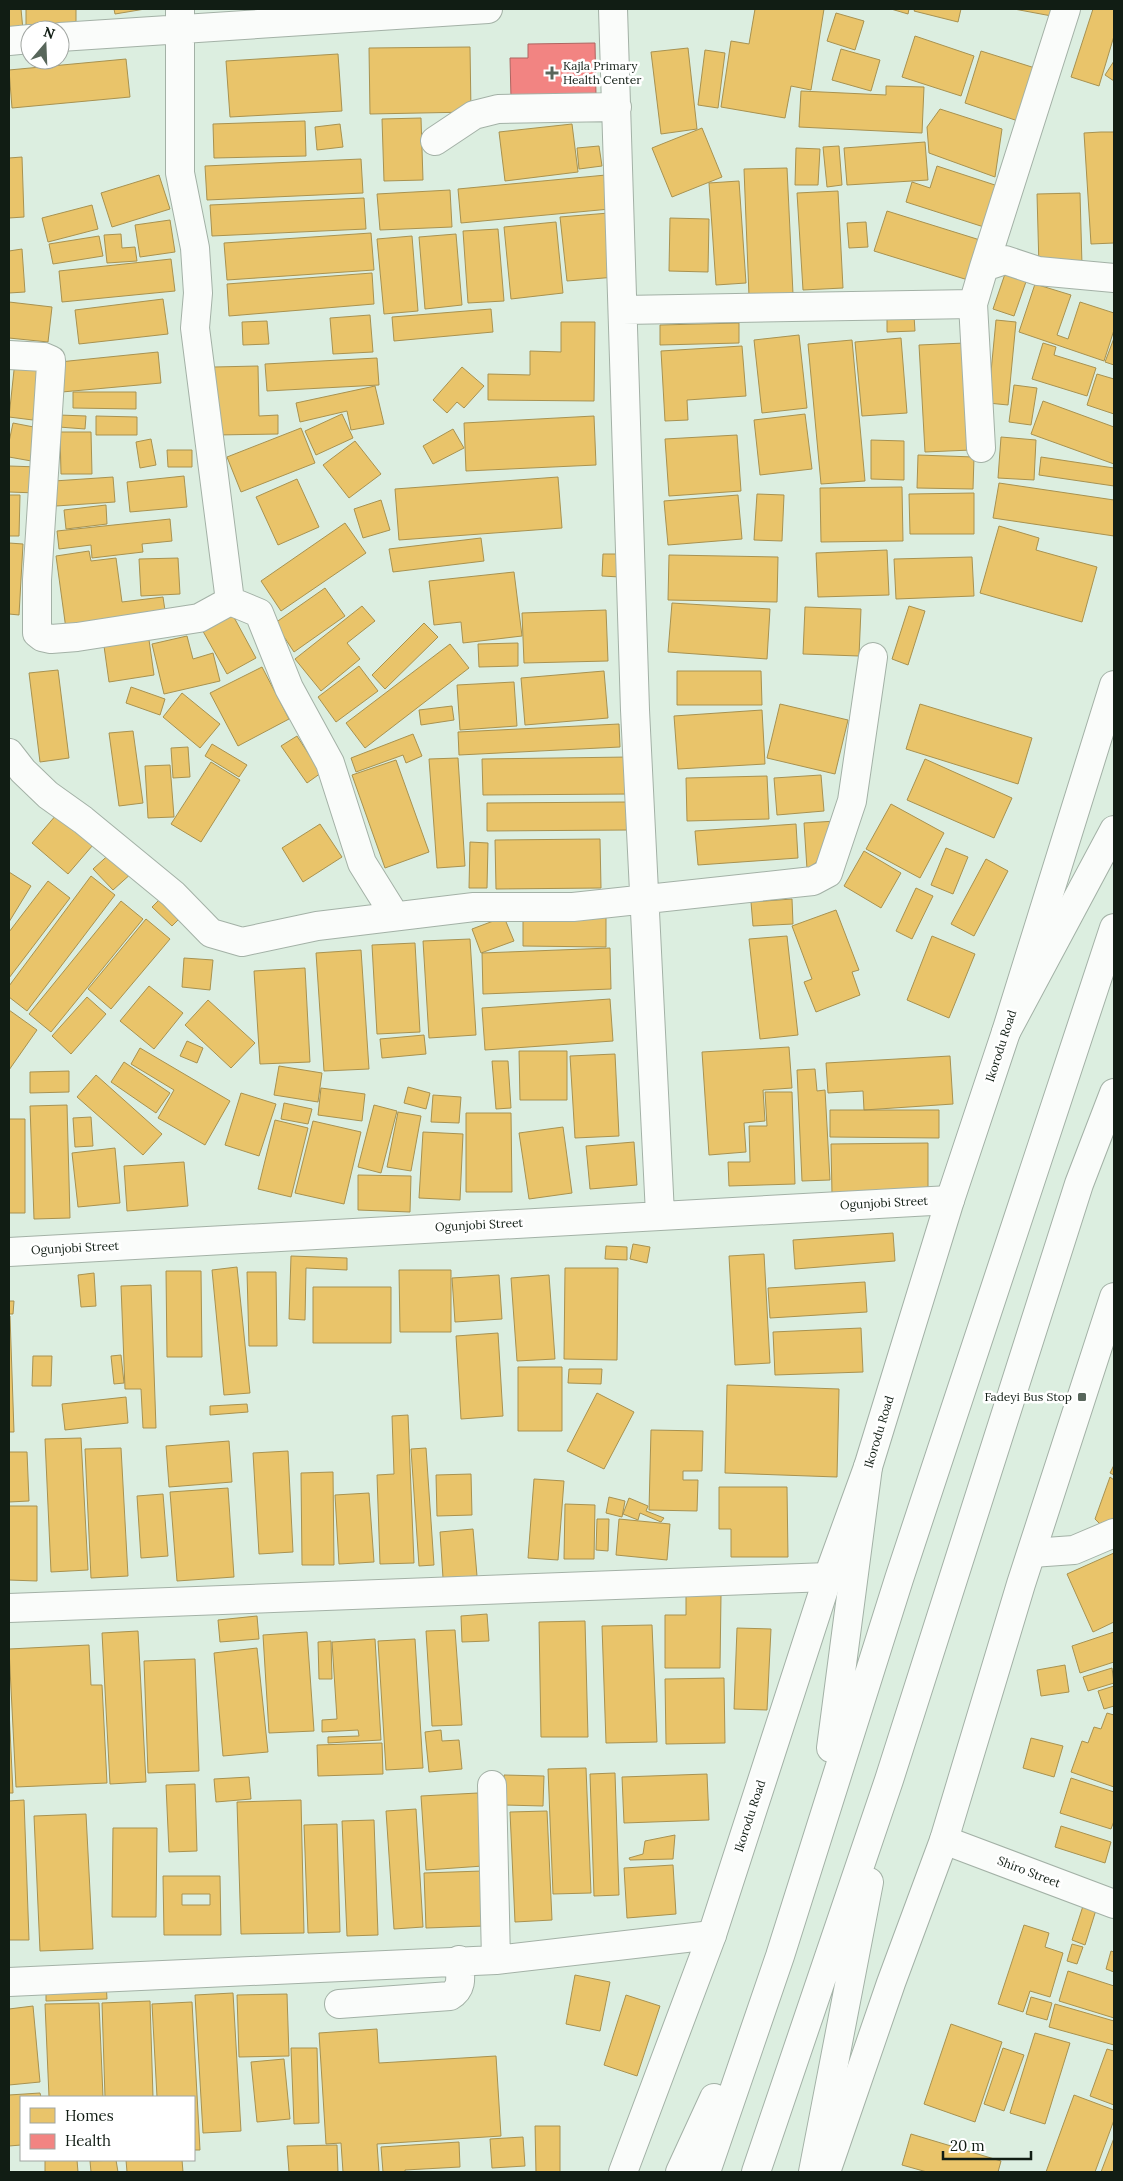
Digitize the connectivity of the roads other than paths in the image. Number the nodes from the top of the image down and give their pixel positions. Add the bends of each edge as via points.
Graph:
1 (488, 9) edge
2 (613, 9) edge
3 (1066, 9) edge
4 (181, 18) edge
5 (70, 35) edge
6 (617, 107) junction
7 (435, 141) dead end
8 (984, 267) junction
9 (1114, 278) edge
10 (973, 304) junction
11 (624, 310) junction
12 (9, 355) edge
13 (981, 448) dead end
14 (230, 601) junction
15 (873, 657) dead end
16 (1114, 686) edge
17 (9, 753) edge
18 (1114, 830) edge
19 (644, 900) junction
20 (395, 916) junction
21 (1114, 928) edge
22 (1006, 1032) junction
23 (1114, 1093) edge
24 (950, 1200) junction
25 (660, 1214) junction
26 (9, 1252) edge
27 (1114, 1297) edge
28 (868, 1467) junction
29 (1114, 1533) edge
30 (1032, 1552) junction
31 (828, 1577) junction
32 (9, 1608) edge
33 (889, 1780) junction
34 (492, 1786) dead end
35 (821, 1821) junction
36 (944, 1840) junction
37 (1114, 1904) edge
38 (712, 1935) junction
39 (780, 1956) junction
40 (459, 1960) junction
41 (496, 1960) junction
42 (9, 1982) edge
43 (339, 2004) dead end
44 (623, 2172) edge
45 (680, 2172) edge
46 (706, 2172) edge
47 (756, 2172) edge
48 (813, 2172) edge
49 (826, 2172) edge

1 - 4 main road
2 - 6 main road
3 - 8 main road
4 - 5 main road
4 - 14 main road via 180,173 195,248 198,293 194,328
6 - 7 main road via 498,109 474,115
6 - 11 main road
8 - 9 main road via 1005,260 1038,271
8 - 10 main road
10 - 11 main road
10 - 13 main road
11 - 19 main road via 635,710
12 - 14 main road via 51,360 37,580 37,633 51,639 149,627 199,618
14 - 20 main road via 259,613 289,688 330,763 362,863
15 - 19 main road via 852,801 828,873 813,882
16 - 22 main road, Ikorodu Road
17 - 20 main road via 48,795 173,894 211,933 218,936 242,942 317,926
18 - 22 main road
19 - 20 main road via 573,907 474,907
19 - 25 main road
21 - 35 main road
22 - 24 main road, Ikorodu Road
23 - 33 main road via 1078,1184
24 - 25 main road, Ogunjobi Street
24 - 28 main road, Ikorodu Road
25 - 26 main road, Ogunjobi Street
27 - 30 main road
28 - 31 main road, Ikorodu Road
28 - 35 main road
29 - 30 main road via 1074,1550
30 - 36 main road
31 - 32 main road
31 - 38 main road, Ikorodu Road
33 - 47 main road
33 - 48 main road
34 - 41 main road
35 - 39 main road
36 - 37 main road, Shiro Street
36 - 49 main road
38 - 41 main road
38 - 44 main road, Ikorodu Road
39 - 45 main road
39 - 46 main road
40 - 41 main road
40 - 42 main road
40 - 43 main road via 460,1985 450,1996

